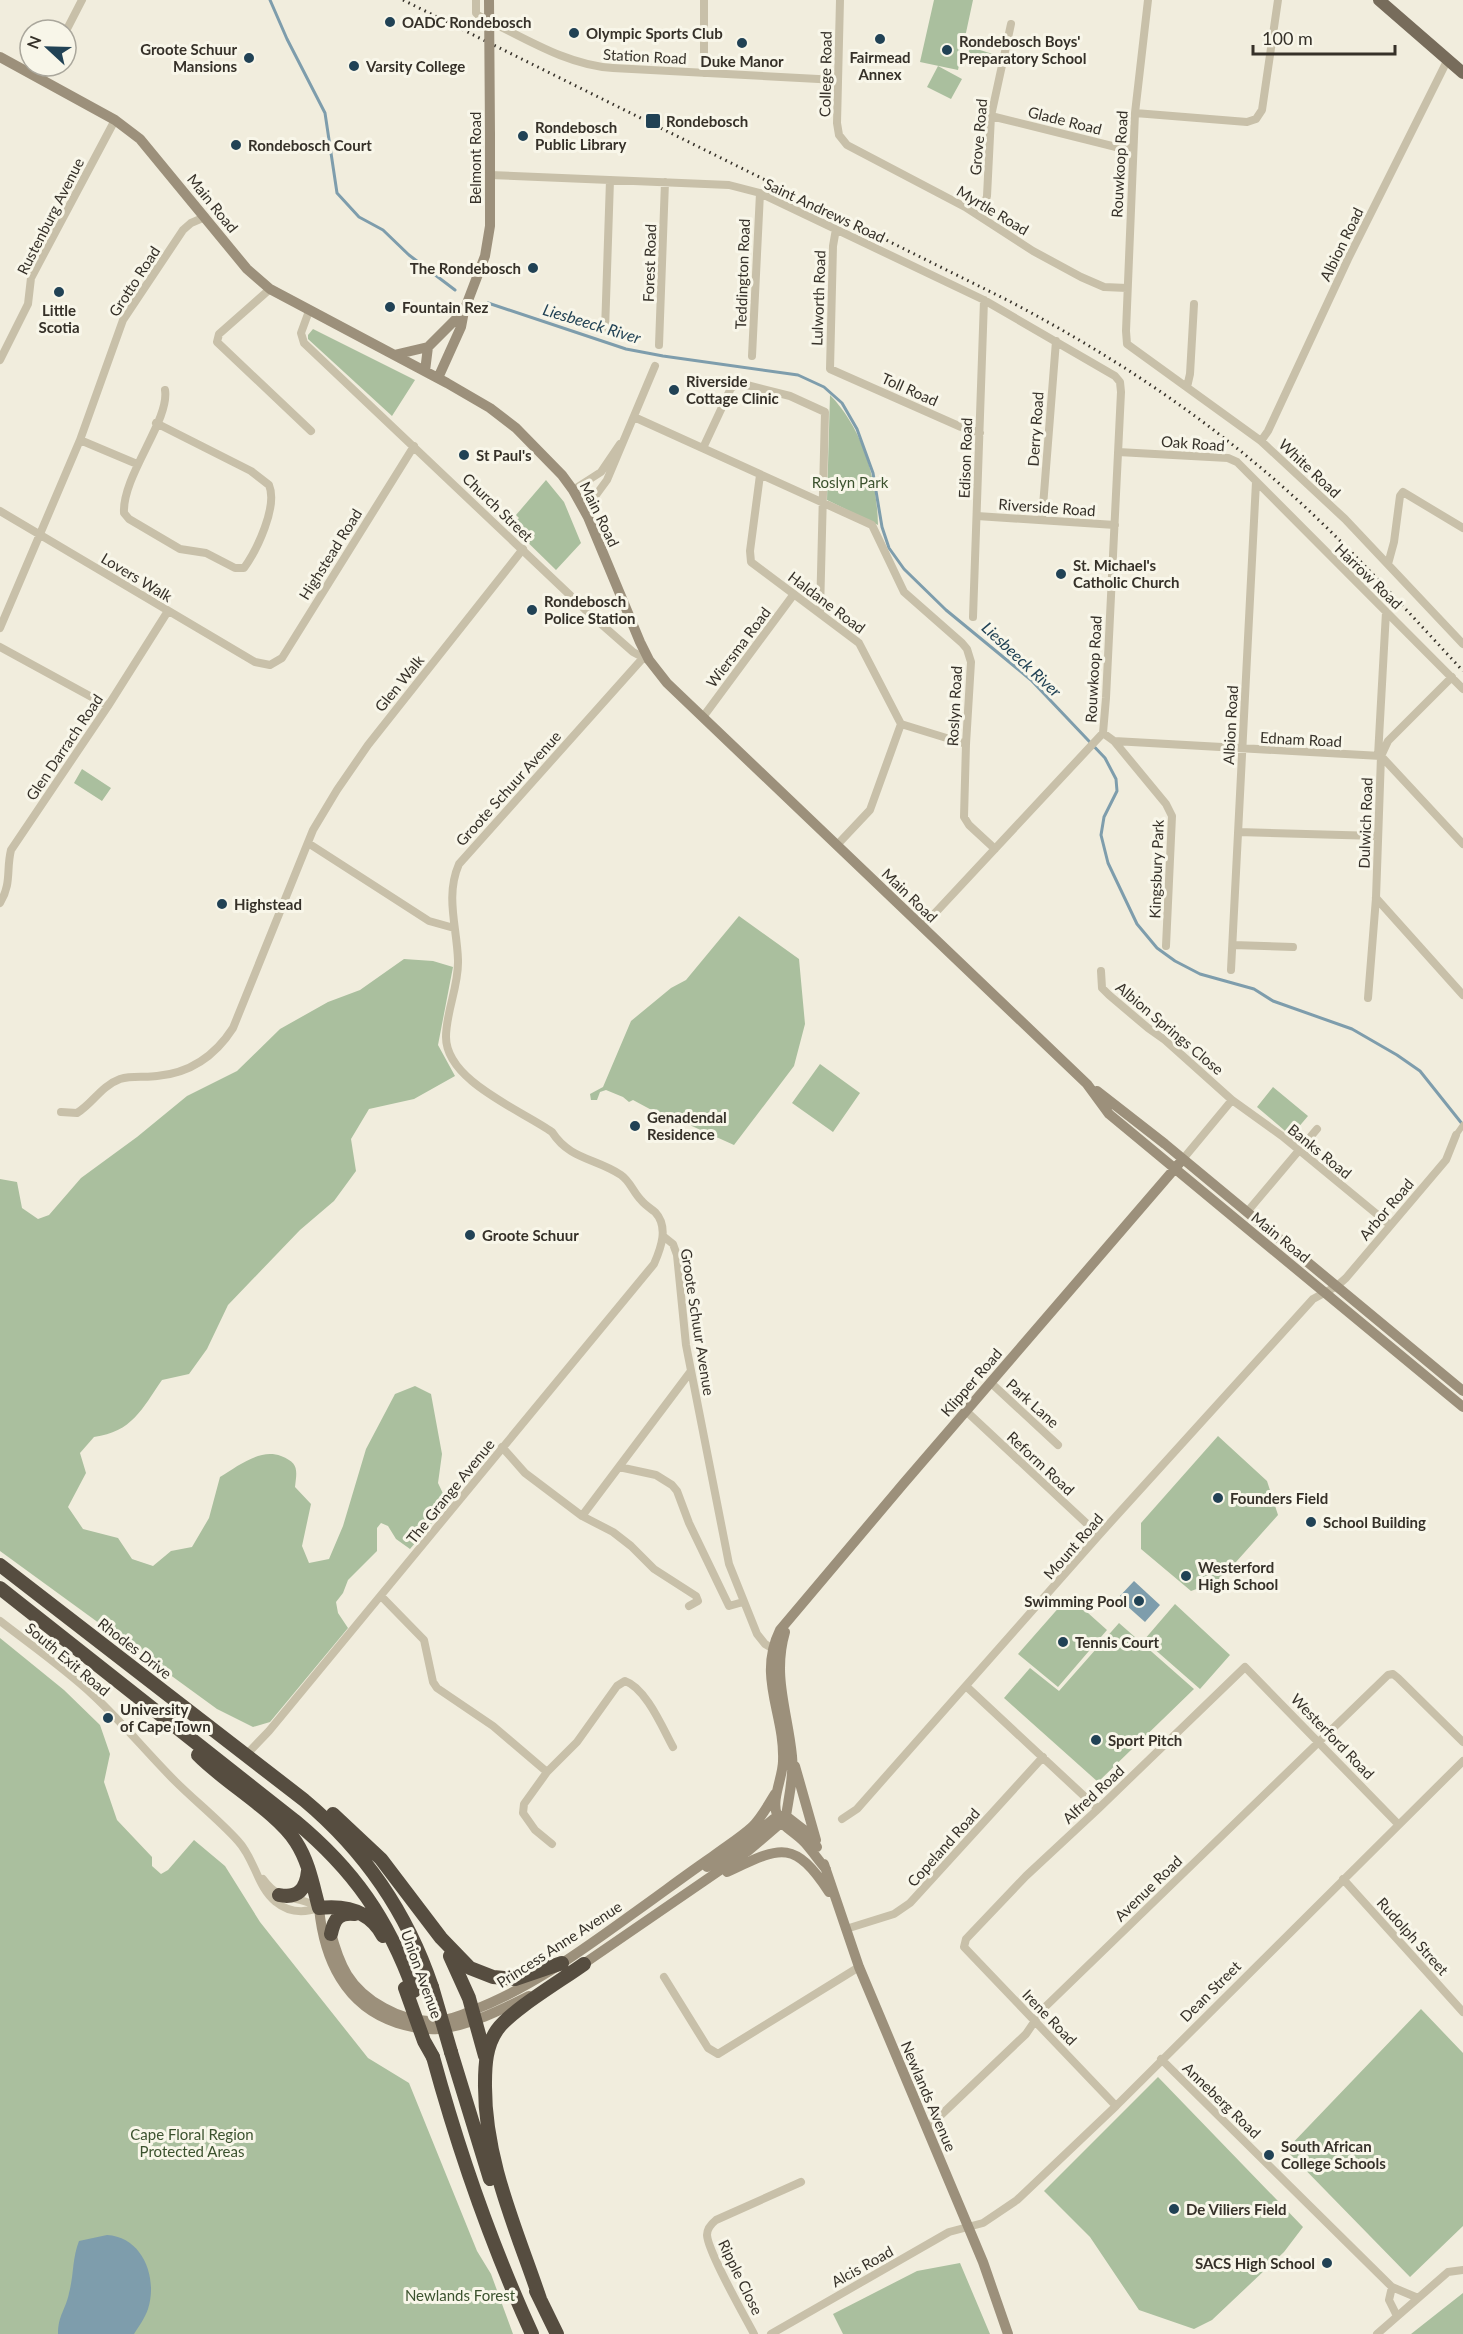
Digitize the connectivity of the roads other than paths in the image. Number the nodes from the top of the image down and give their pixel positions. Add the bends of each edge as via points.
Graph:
1 (82, 0) edge
2 (476, 0) edge
3 (489, 0) edge
4 (704, 0) edge
5 (840, 0) edge
6 (1148, 0) edge
7 (1278, 0) edge
8 (1379, 0) edge
9 (73, 18) edge
10 (1011, 24) dead end
11 (0, 57) edge
12 (1448, 59) junction
13 (704, 73) junction
14 (1463, 73) edge
15 (41, 80) joint
16 (837, 80) junction
17 (1135, 113) junction
18 (991, 116) junction
19 (115, 120) junction
20 (847, 145) joint
21 (1133, 148) junction
22 (490, 175) junction
23 (609, 180) junction
24 (665, 182) junction
25 (760, 193) junction
26 (205, 217) junction
27 (981, 217) junction
28 (836, 229) junction
29 (1127, 288) junction
30 (270, 289) junction
31 (984, 300) junction
32 (1194, 304) dead end
33 (309, 311) junction
34 (464, 311) junction
35 (604, 331) dead end
36 (1126, 331) joint
37 (1056, 341) junction
38 (660, 345) dead end
39 (428, 347) junction
40 (394, 355) junction
41 (752, 356) dead end
42 (0, 360) edge
43 (655, 366) dead end
44 (830, 369) joint
45 (425, 370) junction
46 (438, 378) junction
47 (1118, 379) joint
48 (1187, 387) junction
49 (165, 390) dead end
50 (634, 417) junction
51 (156, 423) junction
52 (311, 431) dead end
53 (628, 431) junction
54 (980, 434) junction
55 (80, 440) junction
56 (1261, 441) junction
57 (414, 446) junction
58 (703, 448) junction
59 (1118, 452) junction
60 (137, 464) junction
61 (760, 475) junction
62 (1256, 482) junction
63 (573, 490) junction
64 (824, 503) junction
65 (581, 504) junction
66 (0, 511) edge
67 (977, 516) junction
68 (1042, 519) junction
69 (1114, 525) junction
70 (1463, 528) edge
71 (40, 534) junction
72 (522, 549) junction
73 (1388, 564) junction
74 (794, 594) junction
75 (168, 611) junction
76 (1386, 612) junction
77 (820, 613) junction
78 (973, 617) dead end
79 (0, 628) edge
80 (1461, 638) edge
81 (0, 647) edge
82 (646, 659) junction
83 (261, 665) joint
84 (1452, 677) junction
85 (1463, 689) edge
86 (108, 706) junction
87 (703, 717) junction
88 (901, 724) junction
89 (1103, 733) junction
90 (1114, 741) junction
91 (966, 744) junction
92 (1242, 749) junction
93 (1379, 756) junction
94 (1239, 832) junction
95 (1378, 836) junction
96 (308, 843) junction
97 (1463, 844) edge
98 (837, 845) junction
99 (995, 849) junction
100 (4, 862) edge
101 (1376, 898) junction
102 (0, 903) edge
103 (922, 927) junction
104 (454, 928) junction
105 (1233, 945) junction
106 (1167, 946) dead end
107 (1293, 948) dead end
108 (1231, 970) dead end
109 (1101, 971) dead end
110 (1463, 995) edge
111 (1368, 998) dead end
112 (1087, 1084) junction
113 (1232, 1100) junction
114 (62, 1112) dead end
115 (1463, 1125) edge
116 (1317, 1129) dead end
117 (1456, 1135) joint
118 (1299, 1151) junction
119 (1183, 1159) junction
120 (1175, 1169) junction
121 (1247, 1212) junction
122 (1390, 1225) junction
123 (663, 1236) junction
124 (1337, 1287) junction
125 (1325, 1292) junction
126 (692, 1371) junction
127 (990, 1382) junction
128 (1463, 1391) edge
129 (1463, 1407) edge
130 (966, 1411) junction
131 (1058, 1444) dead end
132 (502, 1448) junction
133 (619, 1467) junction
134 (582, 1516) junction
135 (1099, 1535) junction
136 (0, 1565) edge
137 (0, 1588) edge
138 (381, 1596) junction
139 (743, 1602) junction
140 (689, 1606) dead end
141 (0, 1621) edge
142 (776, 1651) junction
143 (1247, 1667) joint
144 (967, 1687) junction
145 (154, 1710) junction
146 (1320, 1742) junction
147 (1463, 1742) edge
148 (673, 1747) dead end
149 (792, 1754) junction
150 (247, 1756) junction
151 (1043, 1757) junction
152 (1463, 1761) edge
153 (547, 1772) junction
154 (779, 1788) junction
155 (1098, 1809) junction
156 (782, 1818) junction
157 (842, 1820) dead end
158 (1398, 1824) junction
159 (552, 1844) dead end
160 (819, 1850) junction
161 (308, 1868) junction
162 (825, 1869) junction
163 (257, 1871) junction
164 (682, 1878) junction
165 (1343, 1879) junction
166 (706, 1880) junction
167 (279, 1895) junction
168 (837, 1904) junction
169 (319, 1908) junction
170 (363, 1915) junction
171 (846, 1929) junction
172 (331, 1934) junction
173 (441, 1938) junction
174 (964, 1947) joint
175 (562, 1963) junction
176 (584, 1964) junction
177 (859, 1967) junction
178 (664, 1977) dead end
179 (410, 1989) junction
180 (1463, 2012) edge
181 (474, 2015) junction
182 (1036, 2021) junction
183 (1161, 2059) junction
184 (486, 2060) junction
185 (1116, 2106) junction
186 (926, 2127) junction
187 (801, 2182) dead end
188 (968, 2227) junction
189 (1463, 2270) edge
190 (1392, 2287) junction
191 (1418, 2298) junction
192 (540, 2299) junction
193 (1397, 2316) junction
194 (532, 2334) edge
195 (557, 2334) edge
196 (754, 2334) edge
197 (771, 2334) edge
198 (1008, 2334) edge
199 (1377, 2334) edge

1 - 9 street
2 - 13 street, Station Road via 479,16 585,64
3 - 22 main road, Belmont Road, bridge
4 - 13 street
5 - 16 street, College Road
6 - 17 street, Rouwkoop Road
7 - 17 street via 1262,110 1256,119 1247,122
8 - 12 main road
10 - 18 street, Grove Road
11 - 15 main road, Main Road
12 - 14 main road
12 - 56 street, Albion Road
13 - 16 street, Station Road
15 - 19 main road, Main Road
16 - 20 street, College Road via 837,129
17 - 21 street, Rouwkoop Road
18 - 21 street, Glade Road
18 - 27 street, Grove Road via 987,196
19 - 26 main road, Main Road via 149,149
19 - 42 street, Rustenburg Avenue via 31,278 28,304
20 - 27 street, Myrtle Road
21 - 29 street, Rouwkoop Road
22 - 23 street, Saint Andrews Road
22 - 34 main road, Belmont Road via 486,248
23 - 24 street, Saint Andrews Road
23 - 35 street
24 - 25 street, Saint Andrews Road via 729,185
24 - 38 street, Forest Road
25 - 28 street, Saint Andrews Road
25 - 41 street, Teddington Road
26 - 30 main road, Main Road via 251,273
26 - 55 street, Grotto Road via 183,230 128,311
27 - 29 street, Myrtle Road via 1088,281 1104,287
28 - 31 street, Saint Andrews Road
28 - 44 street, Lulworth Road
29 - 36 street, Rouwkoop Road
30 - 33 main road, Main Road
30 - 52 street via 219,334 217,342
31 - 37 street, Saint Andrews Road
31 - 54 street, Edison Road
32 - 48 street
33 - 40 main road, Main Road
33 - 57 street, Church Street via 301,333 304,343
34 - 39 main road, Belmont Road
34 - 46 main road, Belmont Road
36 - 48 street, White Road via 1129,347
37 - 47 street, Saint Andrews Road
37 - 68 street, Derry Road
39 - 40 main road
39 - 45 main road
40 - 45 main road, Main Road
43 - 50 street
44 - 54 street, Toll Road
45 - 46 main road, Main Road
46 - 63 main road, Main Road via 503,418
47 - 59 street, Rouwkoop Road
48 - 56 street, White Road
49 - 51 street via 165,404
50 - 53 street
50 - 58 street, Roslyn Road
51 - 60 street
51 - 60 street via 251,471 269,485 272,498 266,522 244,568 235,568 206,553 180,549 125,516 124,505
53 - 63 street via 601,472
53 - 65 street via 604,485
54 - 67 street, Edison Road
55 - 60 street
55 - 71 street, Grotto Road
56 - 73 street, White Road via 1346,519
57 - 72 street, Church Street
57 - 83 street, Highstead Road via 282,658
58 - 61 street, Roslyn Road
58 - 64 street via 734,385 745,384 790,396 824,410
59 - 62 street, Oak Road via 1228,458 1238,462
59 - 69 street, Rouwkoop Road
61 - 64 street, Roslyn Road
61 - 74 street, Haldane Road via 750,558 754,566
62 - 76 street, Harrow Road
62 - 92 street, Albion Road
63 - 65 main road, Main Road
64 - 77 street
64 - 91 street, Roslyn Road via 872,525 904,592 967,649 971,662
65 - 82 main road, Main Road
66 - 71 street, Lovers Walk
67 - 68 street, Riverside Road
67 - 78 street, Edison Road
68 - 69 street, Riverside Road
69 - 89 street, Rouwkoop Road
70 - 73 street via 1405,493 1400,496
71 - 75 street, Lovers Walk
71 - 79 street, Grotto Road
72 - 82 street, Church Street via 627,648
72 - 96 street, Glen Walk via 368,745 324,808
73 - 80 street, White Road
74 - 77 street, Haldane Road
74 - 87 street, Wiersma Road
75 - 83 street, Lovers Walk
75 - 86 street, Glen Darrach Road
76 - 84 street, Harrow Road
76 - 93 street
77 - 88 street, Haldane Road via 859,643
81 - 86 street
82 - 87 main road, Main Road
82 - 104 street, Groote Schuur Avenue via 463,857 453,879
84 - 85 street, Harrow Road
84 - 93 street, Dulwich Road via 1388,741
86 - 100 street, Glen Darrach Road
87 - 98 main road, Main Road
88 - 91 street
88 - 98 street via 873,804
89 - 90 street
89 - 99 street, Rouwkoop Road
90 - 92 street, Ednam Road
90 - 106 street, Kingsbury Park via 1172,816
91 - 99 street, Roslyn Road via 964,817
92 - 93 street, Ednam Road
92 - 94 street, Albion Road
93 - 95 street, Dulwich Road
93 - 97 street
94 - 95 street
94 - 105 street, Albion Road
95 - 101 street, Dulwich Road
96 - 104 street via 429,921
96 - 114 street, Glen Walk via 232,1028 216,1051 196,1065 166,1076 119,1079 98,1092 77,1113
98 - 103 main road, Main Road
99 - 103 street, Rouwkoop Road
100 - 102 street, Glen Darrach Road via 9,884
101 - 110 street
101 - 111 street, Dulwich Road
103 - 112 main road, Main Road
104 - 123 street, Groote Schuur Avenue via 458,972 446,1038 451,1058 473,1081 552,1132 572,1152 621,1174 641,1201 657,1214
105 - 107 street
105 - 108 street, Albion Road
109 - 113 street, Albion Springs Close via 1102,988 1108,995
112 - 119 main road, Main Road
112 - 120 main road, Main Road via 1109,1114
113 - 118 street, Banks Road
113 - 119 street
115 - 117 street
116 - 118 street
117 - 122 street, Arbor Road via 1446,1160
118 - 121 street
118 - 122 street, Banks Road
119 - 120 main road, Klipper Road
119 - 121 main road, Main Road
120 - 125 main road, Main Road
120 - 127 main road, Klipper Road
121 - 124 main road, Main Road
122 - 124 street, Arbor Road
123 - 126 street, Groote Schuur Avenue via 677,1255
123 - 132 street, The Grange Avenue via 654,1264
124 - 125 street, Arbor Road
124 - 128 main road, Main Road
125 - 129 main road, Main Road
125 - 135 street, Mount Road via 1313,1299
126 - 133 street
126 - 139 street, Groote Schuur Avenue via 729,1564
127 - 130 main road, Klipper Road
127 - 131 street, Park Lane
130 - 135 street, Reform Road
130 - 142 main road, Klipper Road via 791,1615
132 - 134 street via 525,1473
132 - 138 street, The Grange Avenue
133 - 134 street
133 - 139 street via 648,1473 672,1485 729,1606
134 - 140 street via 613,1532 654,1569 696,1596 698,1601
135 - 144 street, Mount Road
136 - 150 highway, Rhodes Drive
137 - 145 highway
138 - 150 street, The Grange Avenue
138 - 153 street via 424,1640 433,1682 438,1688 493,1726
139 - 142 street, Groote Schuur Avenue via 757,1634
141 - 163 street, South Exit Road via 93,1695 238,1840
142 - 149 main road, Klipper Road
142 - 154 main road, Klipper Road via 770,1668 783,1753
143 - 146 street, Westerford Road
143 - 155 street, Alfred Road
144 - 151 street
144 - 157 street, Mount Road via 857,1809
145 - 161 highway via 202,1759 289,1832
145 - 179 highway, Union Avenue via 295,1821 342,1864 384,1921 402,1958
146 - 147 street, Avenue Road via 1384,1678 1393,1674
146 - 158 street, Westerford Road
146 - 182 street, Avenue Road via 1042,2009
148 - 153 street via 642,1694 629,1683 621,1682 577,1742
149 - 156 main road, Klipper Road via 792,1781
149 - 160 main road
150 - 173 highway via 290,1781 360,1838 393,1873
150 - 192 highway, Union Avenue, bridge via 322,1816 371,1868 409,1929 432,1987 481,2156
151 - 155 street
151 - 171 street, Copeland Road via 910,1903 894,1914
152 - 158 street, Dean Street
153 - 159 street via 524,1804 523,1813
154 - 156 main road, Klipper Road via 776,1806
154 - 164 main road, Princess Anne Avenue via 751,1827
155 - 174 street, Alfred Road via 1026,1876 966,1939
156 - 160 main road, Newlands Avenue via 804,1830
156 - 162 main road, Newlands Avenue
156 - 164 main road via 719,1861
156 - 166 main road, Princess Anne Avenue via 761,1842
158 - 165 street, Dean Street
160 - 162 main road, Newlands Avenue
161 - 167 highway via 299,1893
161 - 169 highway
162 - 168 main road, Newlands Avenue
163 - 167 street
163 - 169 street via 269,1895 283,1907 301,1912
164 - 175 main road, Princess Anne Avenue
165 - 180 street, Rudolph Street
165 - 183 street, Dean Street
166 - 168 main road via 765,1854 782,1852 807,1863
166 - 176 main road, Princess Anne Avenue
167 - 169 street
168 - 171 main road, Newlands Avenue
169 - 170 highway via 346,1908
169 - 172 main road, Princess Anne Avenue
169 - 181 main road, Princess Anne Avenue via 324,1941 334,1967 347,1989 368,2008 392,2021 425,2029 445,2028
170 - 172 highway via 341,1914 335,1919
170 - 179 highway via 375,1923
171 - 177 main road, Newlands Avenue
172 - 181 main road, Princess Anne Avenue via 350,1981 371,2001 404,2017 428,2021
173 - 175 highway via 465,1964 493,1977 524,1978
173 - 181 highway
174 - 182 street, Irene Road
175 - 181 main road, Princess Anne Avenue
176 - 181 main road, Princess Anne Avenue via 526,1997
176 - 184 highway via 507,2019 494,2035
177 - 178 street via 718,2054 708,2048
177 - 186 main road, Newlands Avenue
179 - 194 highway, Union Avenue, bridge via 473,2192
181 - 184 highway
182 - 185 street, Irene Road
182 - 186 street, Avenue Road
183 - 185 street, Dean Street
183 - 190 street, Anneberg Road
184 - 192 highway via 486,2114 494,2164
185 - 188 street, Dean Street via 1017,2200 983,2223
186 - 188 main road, Newlands Avenue
187 - 196 street, Ripple Close via 716,2220 708,2230 715,2256
188 - 197 street, Alcis Road via 949,2232
188 - 198 main road, Newlands Avenue
189 - 191 street via 1448,2272
190 - 191 street, Anneberg Road
190 - 193 street via 1389,2300
191 - 193 street
192 - 195 highway, Union Avenue
193 - 199 street

